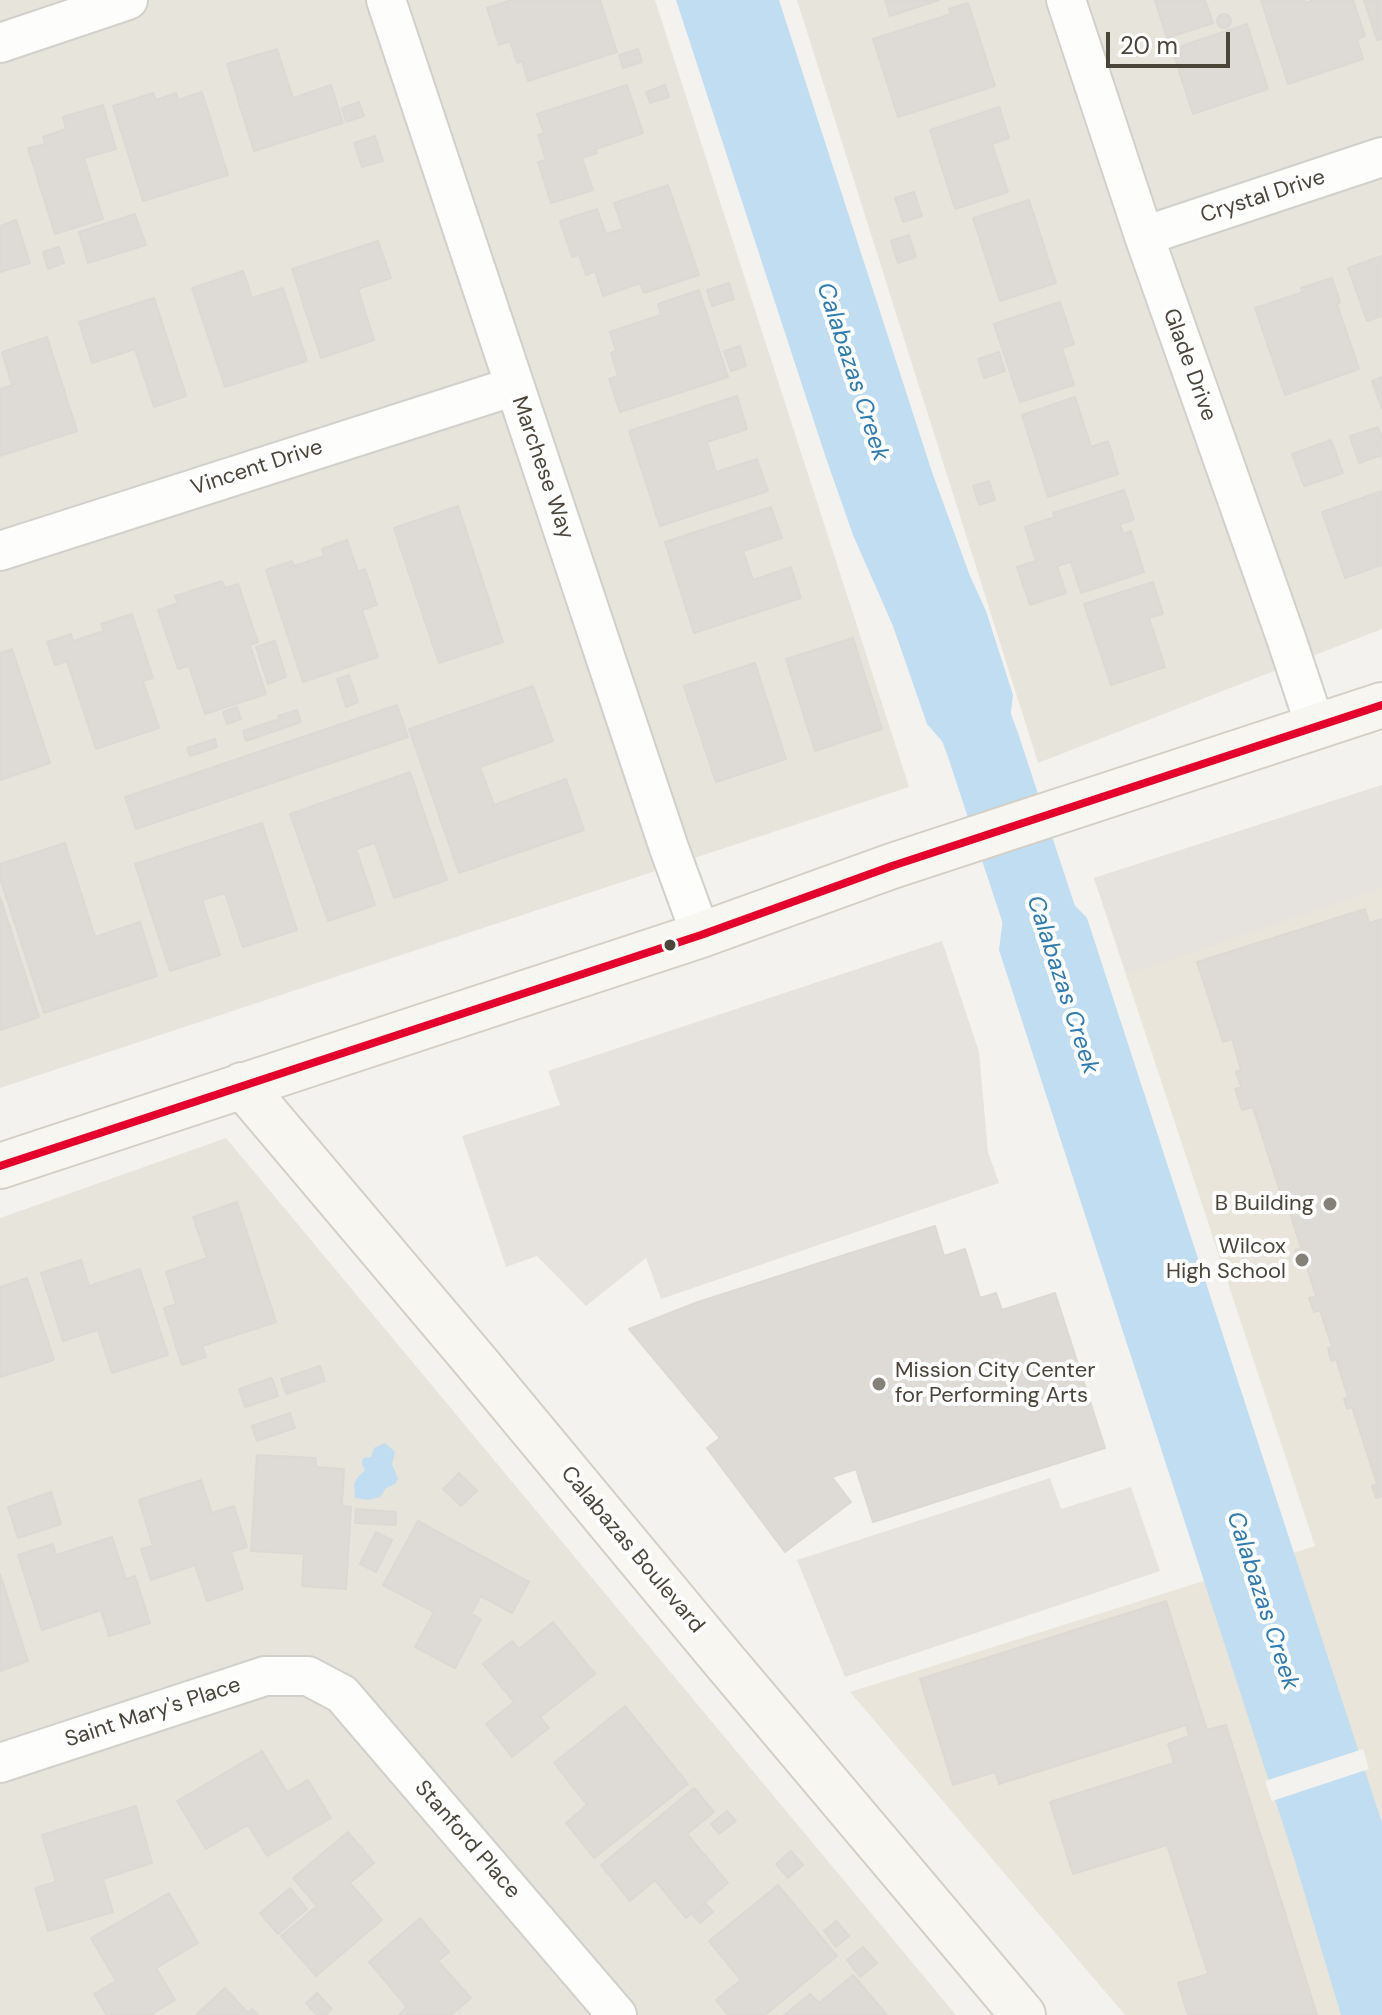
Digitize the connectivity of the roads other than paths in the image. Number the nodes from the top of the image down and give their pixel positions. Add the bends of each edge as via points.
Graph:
1 (128, 0) edge
2 (386, 0) edge
3 (1066, 0) edge
4 (0, 43) edge
5 (1382, 157) edge
6 (1144, 236) junction
7 (515, 386) junction
8 (0, 551) edge
9 (1382, 705) edge
10 (1316, 728) junction
11 (701, 935) junction
12 (242, 1085) junction
13 (0, 1166) edge
14 (308, 1676) joint
15 (0, 1763) edge
16 (617, 2015) edge
17 (1023, 2015) edge

1 - 4 street
2 - 7 street, Marchese Way
3 - 6 street, Glade Drive
5 - 6 street, Crystal Drive
6 - 10 street, Glade Drive
7 - 8 street, Vincent Drive
7 - 11 street, Marchese Way
9 - 10 main road
10 - 11 main road via 892,866
11 - 12 main road
12 - 13 main road
12 - 17 main road, Calabazas Boulevard
14 - 15 street, Saint Mary's Place via 265,1676
14 - 16 street, Stanford Place via 342,1694

